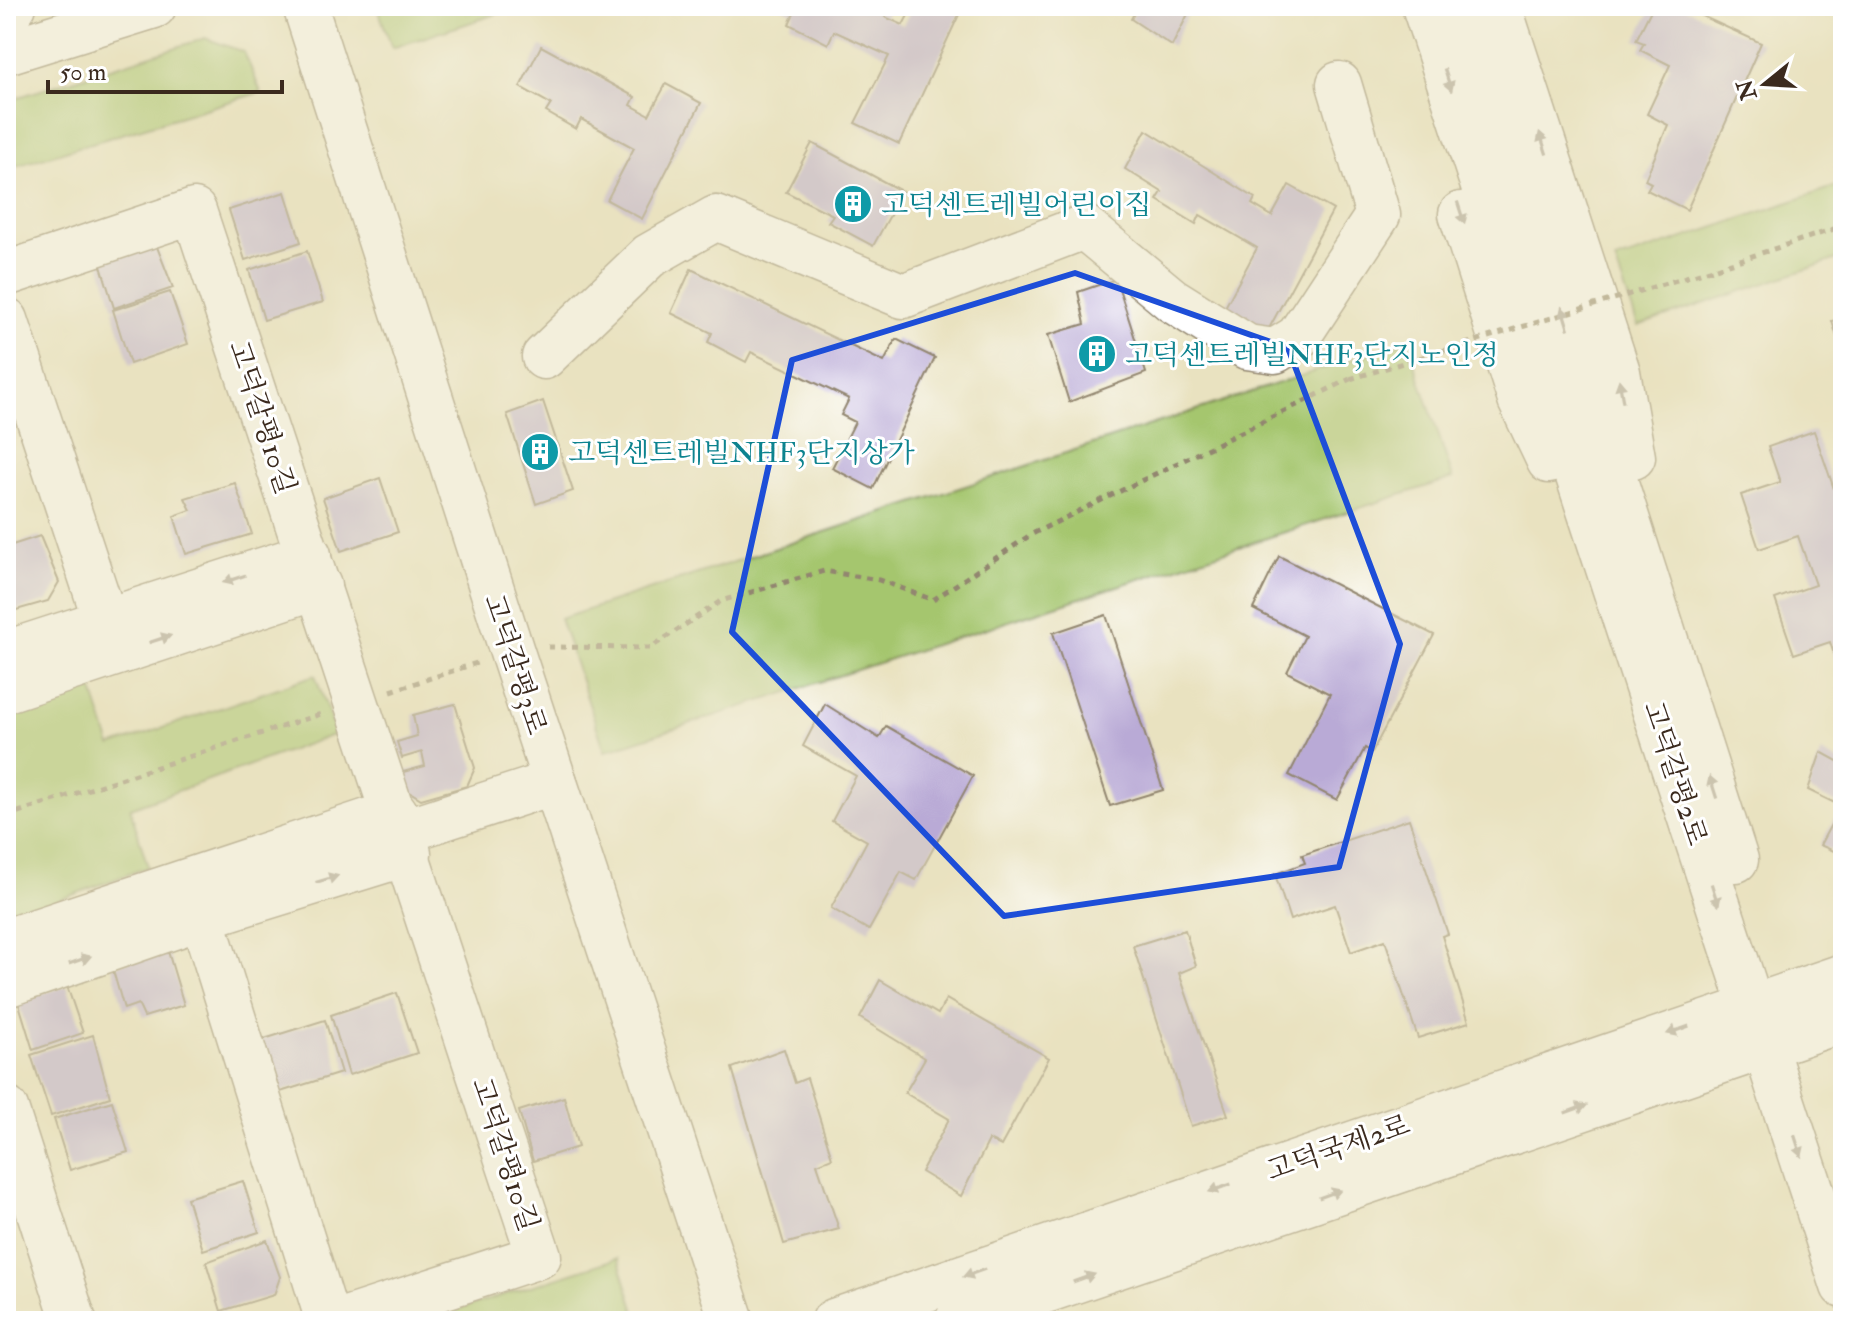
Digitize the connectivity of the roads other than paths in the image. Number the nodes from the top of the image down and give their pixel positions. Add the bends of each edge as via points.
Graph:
1 (14, 6) edge
2 (154, 6) edge
3 (305, 6) edge
4 (1394, 6) edge
5 (1424, 6) edge
6 (1464, 6) edge
7 (1499, 6) edge
8 (6, 9) edge
9 (6, 52) edge
10 (1339, 84) dead end
11 (1526, 255) junction
12 (6, 274) edge
13 (6, 320) edge
14 (544, 357) dead end
15 (314, 570) junction
16 (1647, 634) junction
17 (111, 636) junction
18 (6, 653) edge
19 (6, 690) edge
20 (555, 782) junction
21 (401, 832) junction
22 (197, 900) junction
23 (6, 941) edge
24 (1843, 976) edge
25 (6, 985) edge
26 (1772, 1020) junction
27 (1843, 1020) edge
28 (6, 1109) edge
29 (1843, 1193) edge
30 (1843, 1286) edge
31 (74, 1321) edge
32 (328, 1321) edge
33 (340, 1321) edge
34 (732, 1321) edge
35 (834, 1321) edge
36 (957, 1321) edge

1 - 8 street
2 - 9 street
3 - 20 street, 고덕갈평3로
4 -> 16 street via 1520,400
5 -> 11 street
6 - 11 street
16 -> 7 street via 1618,372
10 - 14 street via 1378,215 1298,337 1275,351 1247,347 1172,300 1084,227 903,296 716,218 649,256
11 - 16 street, 고덕갈평2로
12 - 15 street, 고덕갈평10길 via 194,211
13 - 17 street
15 - 17 street
15 - 21 street, 고덕갈평10길
16 - 26 street, 고덕갈평2로
17 - 18 street
17 - 19 street
20 - 21 street
20 - 34 street, 고덕갈평3로
21 - 22 street
21 - 33 street, 고덕갈평10길 via 539,1256
22 - 23 street
25 -> 22 street
22 - 32 street
24 - 26 street, 고덕국제2로
26 - 27 street, 고덕국제2로
26 - 29 street, 고덕갈평2로
26 -> 30 street, 고덕갈평2로
26 -> 35 street, 고덕국제2로
36 -> 26 street, 고덕국제2로
28 - 31 street

